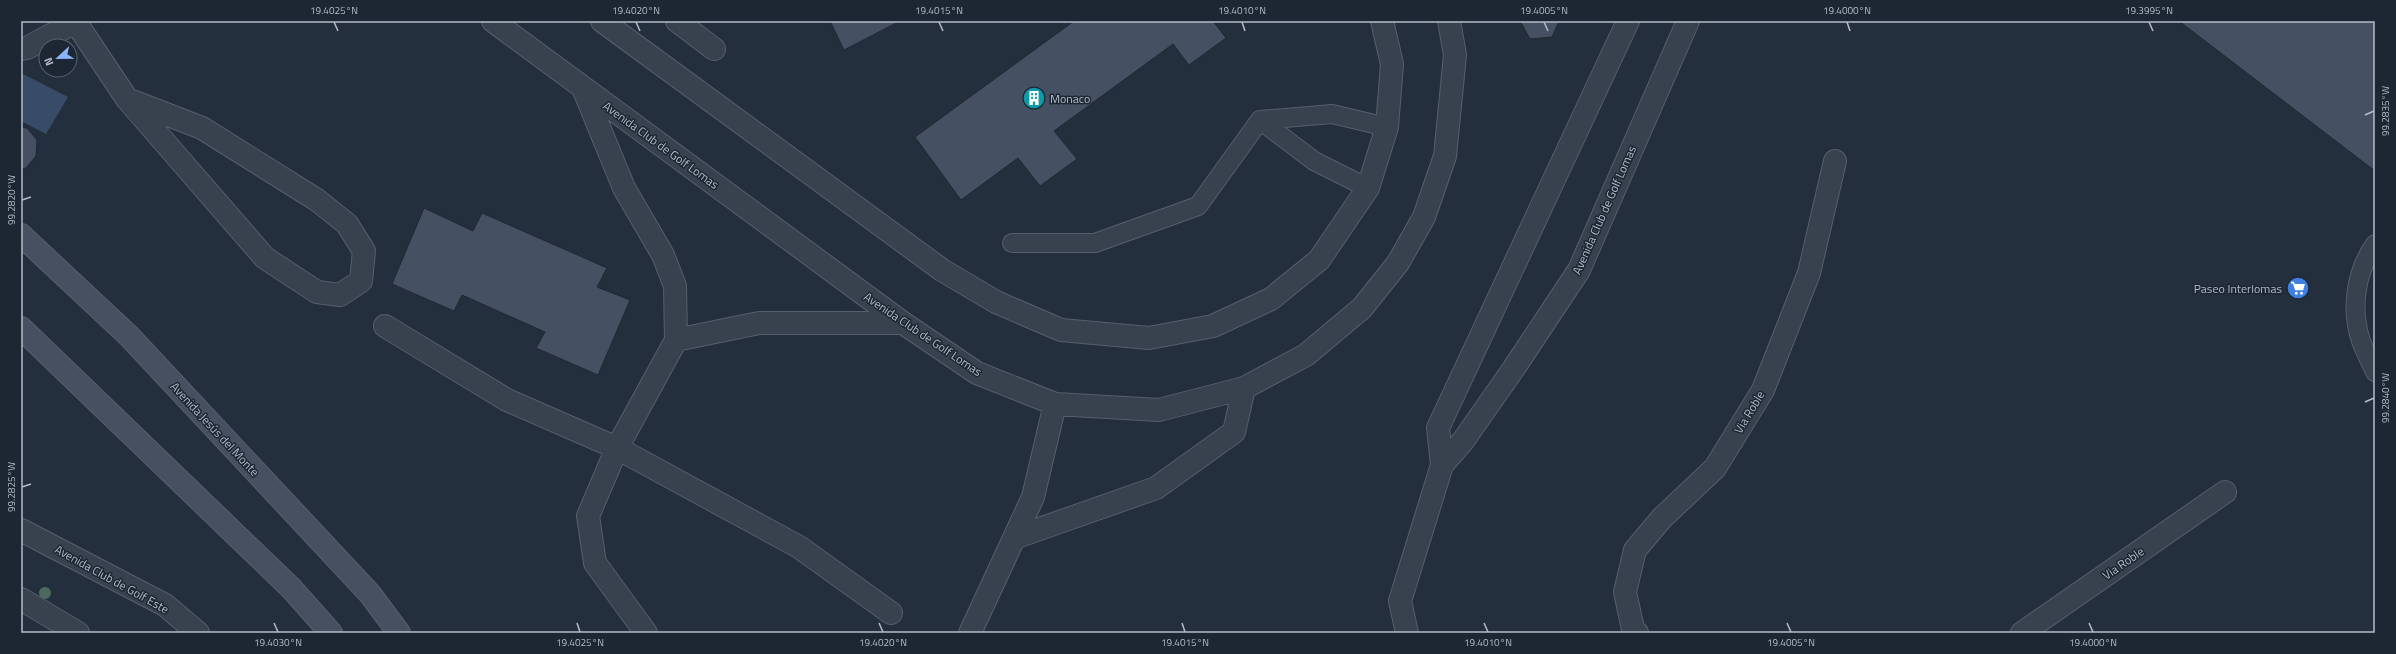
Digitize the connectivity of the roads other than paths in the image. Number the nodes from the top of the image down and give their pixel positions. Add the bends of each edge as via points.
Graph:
1 (492, 21) edge
2 (602, 21) edge
3 (677, 21) edge
4 (1382, 21) edge
5 (1449, 21) edge
6 (1628, 21) edge
7 (1688, 21) edge
8 (76, 22) edge
9 (21, 49) edge
10 (714, 49) dead end
11 (583, 87) junction
12 (127, 100) junction
13 (1260, 120) junction
14 (1388, 127) junction
15 (1835, 161) dead end
16 (1368, 188) junction
17 (21, 235) edge
18 (1012, 243) dead end
19 (2375, 244) edge
20 (903, 323) junction
21 (385, 326) dead end
22 (21, 328) edge
23 (676, 340) junction
24 (2375, 372) edge
25 (1244, 388) junction
26 (1055, 404) junction
27 (618, 448) junction
28 (1442, 465) junction
29 (2225, 492) dead end
30 (21, 530) edge
31 (1014, 538) junction
32 (21, 599) edge
33 (891, 613) dead end
34 (78, 633) edge
35 (198, 633) edge
36 (331, 633) edge
37 (398, 633) edge
38 (646, 633) edge
39 (970, 633) edge
40 (1407, 633) edge
41 (1637, 633) edge
42 (2022, 633) edge

1 - 11 street, Avenida Club de Golf Lomas
2 - 16 street via 942,270 996,302 1061,330 1149,338 1213,326 1271,299 1319,260
3 - 10 street
4 - 14 street via 1392,64
5 - 25 street, Avenida Club de Golf Lomas via 1455,55 1445,156 1424,217 1398,264 1362,308 1306,355
6 - 28 street, Avenida Club de Golf Lomas via 1438,428
7 - 28 street, Avenida Club de Golf Lomas via 1579,270 1463,441
8 - 9 street
8 - 12 street
11 - 20 street, Avenida Club de Golf Lomas
11 - 23 street via 624,188 663,255 675,286
12 - 12 street via 265,258 317,292 340,295 361,282 364,251 347,224 317,200 202,128
13 - 14 lane via 1332,114
13 - 16 lane via 1314,161
13 - 18 lane via 1198,206 1095,243
14 - 16 street
15 - 41 street, Via Roble via 1809,273 1764,390 1715,468 1662,518 1635,550 1626,592 1633,629
17 - 37 main road, Avenida Jesús del Monte via 129,336 370,594
19 - 24 lane via 2360,274 2356,296 2356,318 2361,341
20 - 23 street via 759,323
20 - 26 street, Avenida Club de Golf Lomas via 977,373
21 - 27 street via 507,400
22 - 36 main road via 291,588
23 - 27 street
25 - 26 street, Avenida Club de Golf Lomas via 1159,410
25 - 31 street via 1234,432 1156,488
26 - 31 street via 1033,497
27 - 33 street via 799,547
27 - 38 street via 588,516 595,563
28 - 40 street, Avenida Club de Golf Lomas via 1400,601
29 - 42 street, Via Roble
30 - 35 street, Avenida Club de Golf Este via 165,606
31 - 39 street
32 - 34 street

